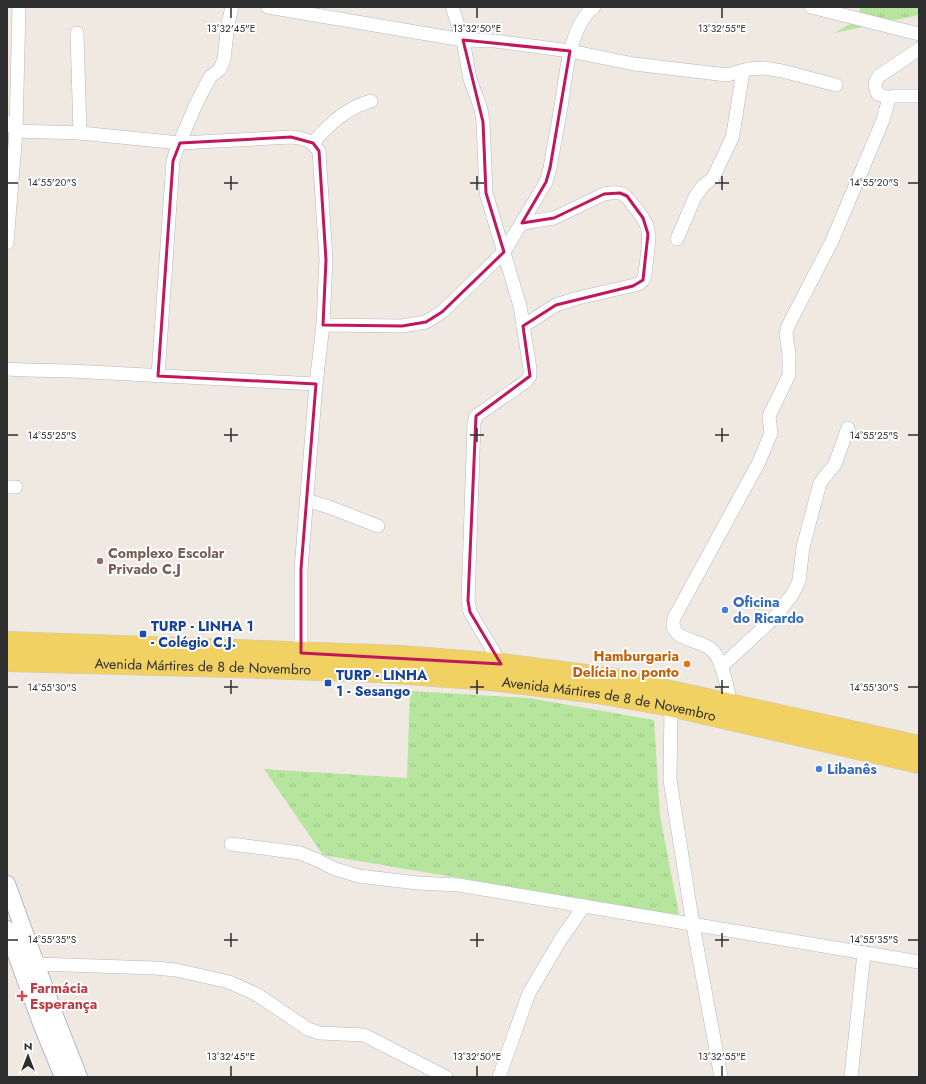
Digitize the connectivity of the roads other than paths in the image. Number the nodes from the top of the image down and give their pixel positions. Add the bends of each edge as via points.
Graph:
1 (19, 7) edge
2 (232, 7) edge
3 (268, 7) edge
4 (452, 7) edge
5 (811, 7) edge
6 (591, 8) edge
7 (77, 33) dead end
8 (919, 34) edge
9 (463, 40) junction
10 (919, 49) edge
11 (570, 51) junction
12 (743, 71) junction
13 (836, 85) dead end
14 (919, 96) edge
15 (889, 98) junction
16 (371, 101) dead end
17 (12, 127) edge
18 (80, 133) junction
19 (180, 143) junction
20 (313, 143) junction
21 (522, 223) junction
22 (677, 240) dead end
23 (7, 243) edge
24 (504, 252) junction
25 (324, 325) junction
26 (523, 326) junction
27 (7, 369) edge
28 (158, 376) junction
29 (316, 384) junction
30 (848, 428) dead end
31 (306, 500) junction
32 (378, 526) dead end
33 (7, 642) edge
34 (301, 653) junction
35 (7, 661) edge
36 (89, 663) junction
37 (501, 664) junction
38 (721, 667) junction
39 (7, 675) edge
40 (731, 704) junction
41 (671, 706) junction
42 (919, 746) edge
43 (919, 763) edge
44 (231, 844) dead end
45 (7, 884) edge
46 (584, 906) junction
47 (693, 925) junction
48 (7, 929) edge
49 (864, 953) junction
50 (13, 962) edge
51 (919, 962) edge
52 (37, 964) junction
53 (62, 1077) edge
54 (79, 1077) edge
55 (446, 1077) edge
56 (499, 1077) edge
57 (721, 1077) edge
58 (852, 1077) edge

1 - 17 street
2 - 19 street via 224,60 220,69 210,77 199,97
3 - 9 street
4 - 9 street
5 - 8 street
6 - 11 street via 580,25
7 - 18 street
9 - 11 street via 495,41
9 - 24 street via 470,79 483,122 486,193
10 - 15 street via 879,76 875,82 878,94
11 - 12 street via 634,64 727,75
11 - 21 street via 550,168 546,182
12 - 13 street via 764,68
12 - 22 street via 732,138 713,178 695,197
14 - 15 street
15 - 38 street via 883,120 832,241 788,326 788,375 769,416 771,433 762,455 672,624 674,631 680,636 703,644 711,650 717,656
16 - 20 street via 359,104 326,128
17 - 18 street
17 - 23 street
18 - 19 street
19 - 20 street via 291,137 304,138
19 - 28 street via 173,161
20 - 25 street via 319,151 326,260
21 - 24 street
21 - 26 street via 554,218 613,192 627,196 643,218 648,234 645,275 639,284 556,305
24 - 25 street via 442,312 426,322 402,326
24 - 26 street via 520,306
25 - 29 street
26 - 37 street via 530,376 476,416 474,423 468,601 470,612
27 - 28 street
28 - 29 street
29 - 31 street
30 - 38 street via 835,464 820,482 803,547 799,581 792,595 775,617
31 - 32 street
31 - 34 street via 301,569
33 - 34 main road, Avenida Mártires de 8 de Novembro
34 - 37 main road, Avenida Mártires de 8 de Novembro via 401,656
35 - 36 main road, Avenida Mártires de 8 de Novembro
36 - 39 main road
36 - 41 main road, Avenida Mártires de 8 de Novembro via 453,676 562,688
37 - 40 main road, Avenida Mártires de 8 de Novembro via 609,678
38 - 40 street
40 - 42 main road, Avenida Mártires de 8 de Novembro
41 - 43 main road, Avenida Mártires de 8 de Novembro
41 - 47 street via 670,780
44 - 46 street via 300,853 335,869 359,876 458,885
45 - 52 street
46 - 47 street
46 - 56 street via 529,993
47 - 49 street
47 - 57 street
48 - 50 street
49 - 51 street
49 - 58 street
50 - 53 street
52 - 54 street
52 - 55 street via 155,968 229,982 256,994 308,1029 320,1033 364,1036

